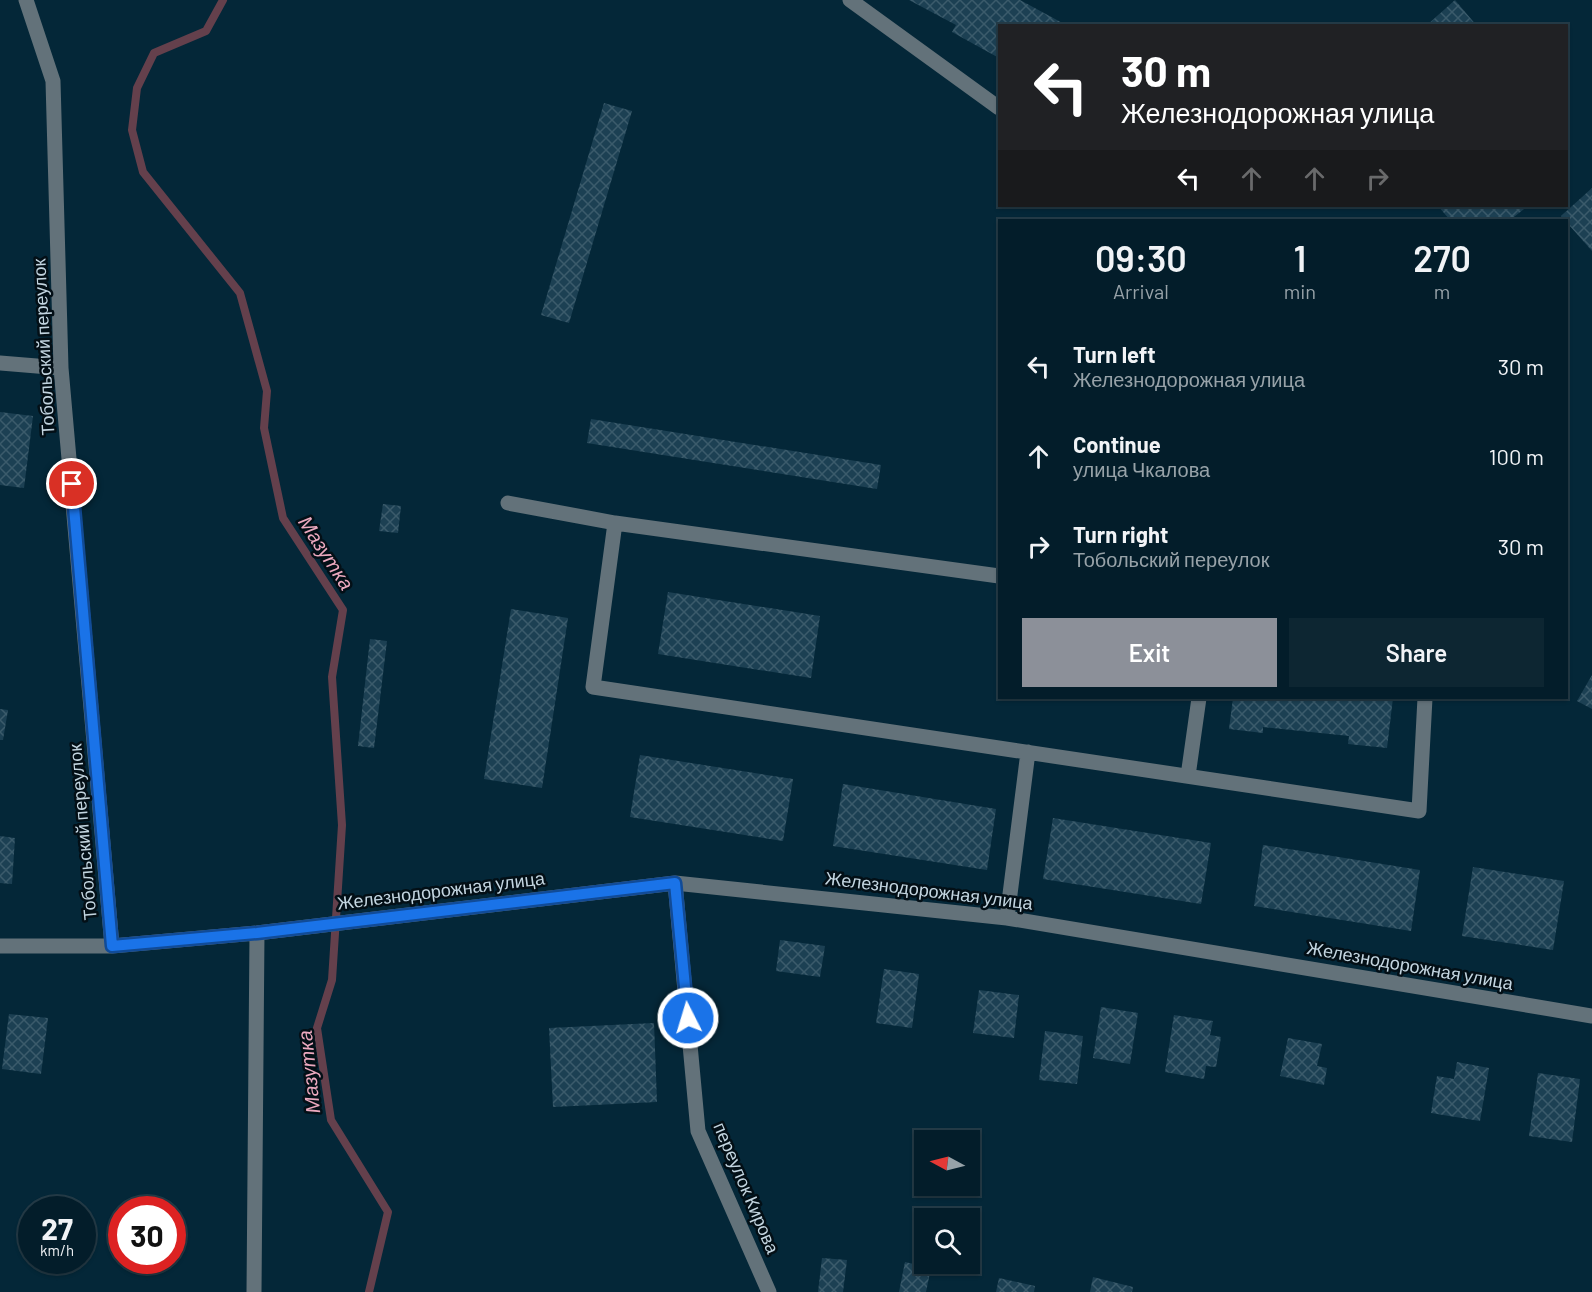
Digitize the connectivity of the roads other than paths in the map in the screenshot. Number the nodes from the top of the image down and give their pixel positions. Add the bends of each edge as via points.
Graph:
1 (26, 0) edge
2 (850, 0) edge
3 (998, 107) edge
4 (0, 363) edge
5 (61, 368) junction
6 (508, 503) dead end
7 (615, 522) junction
8 (998, 576) edge
9 (1199, 699) edge
10 (1425, 699) edge
11 (1028, 752) junction
12 (1188, 776) junction
13 (675, 883) junction
14 (1007, 918) junction
15 (257, 933) junction
16 (0, 946) edge
17 (112, 946) junction
18 (1592, 1016) edge
19 (254, 1292) edge
20 (770, 1292) edge

1 - 5 street, Тобольский переулок via 53,81
2 - 3 street
4 - 5 street
5 - 17 street, Тобольский переулок
6 - 7 street
7 - 8 street
7 - 11 street via 593,687
9 - 12 street
10 - 12 street via 1419,811
11 - 12 street
11 - 14 street
13 - 14 street, Железнодорожная улица
13 - 15 street, Железнодорожная улица
13 - 20 street, переулок Кирова via 698,1131
14 - 18 street, Железнодорожная улица
15 - 17 street, Железнодорожная улица
15 - 19 street
16 - 17 street, Железнодорожная улица

